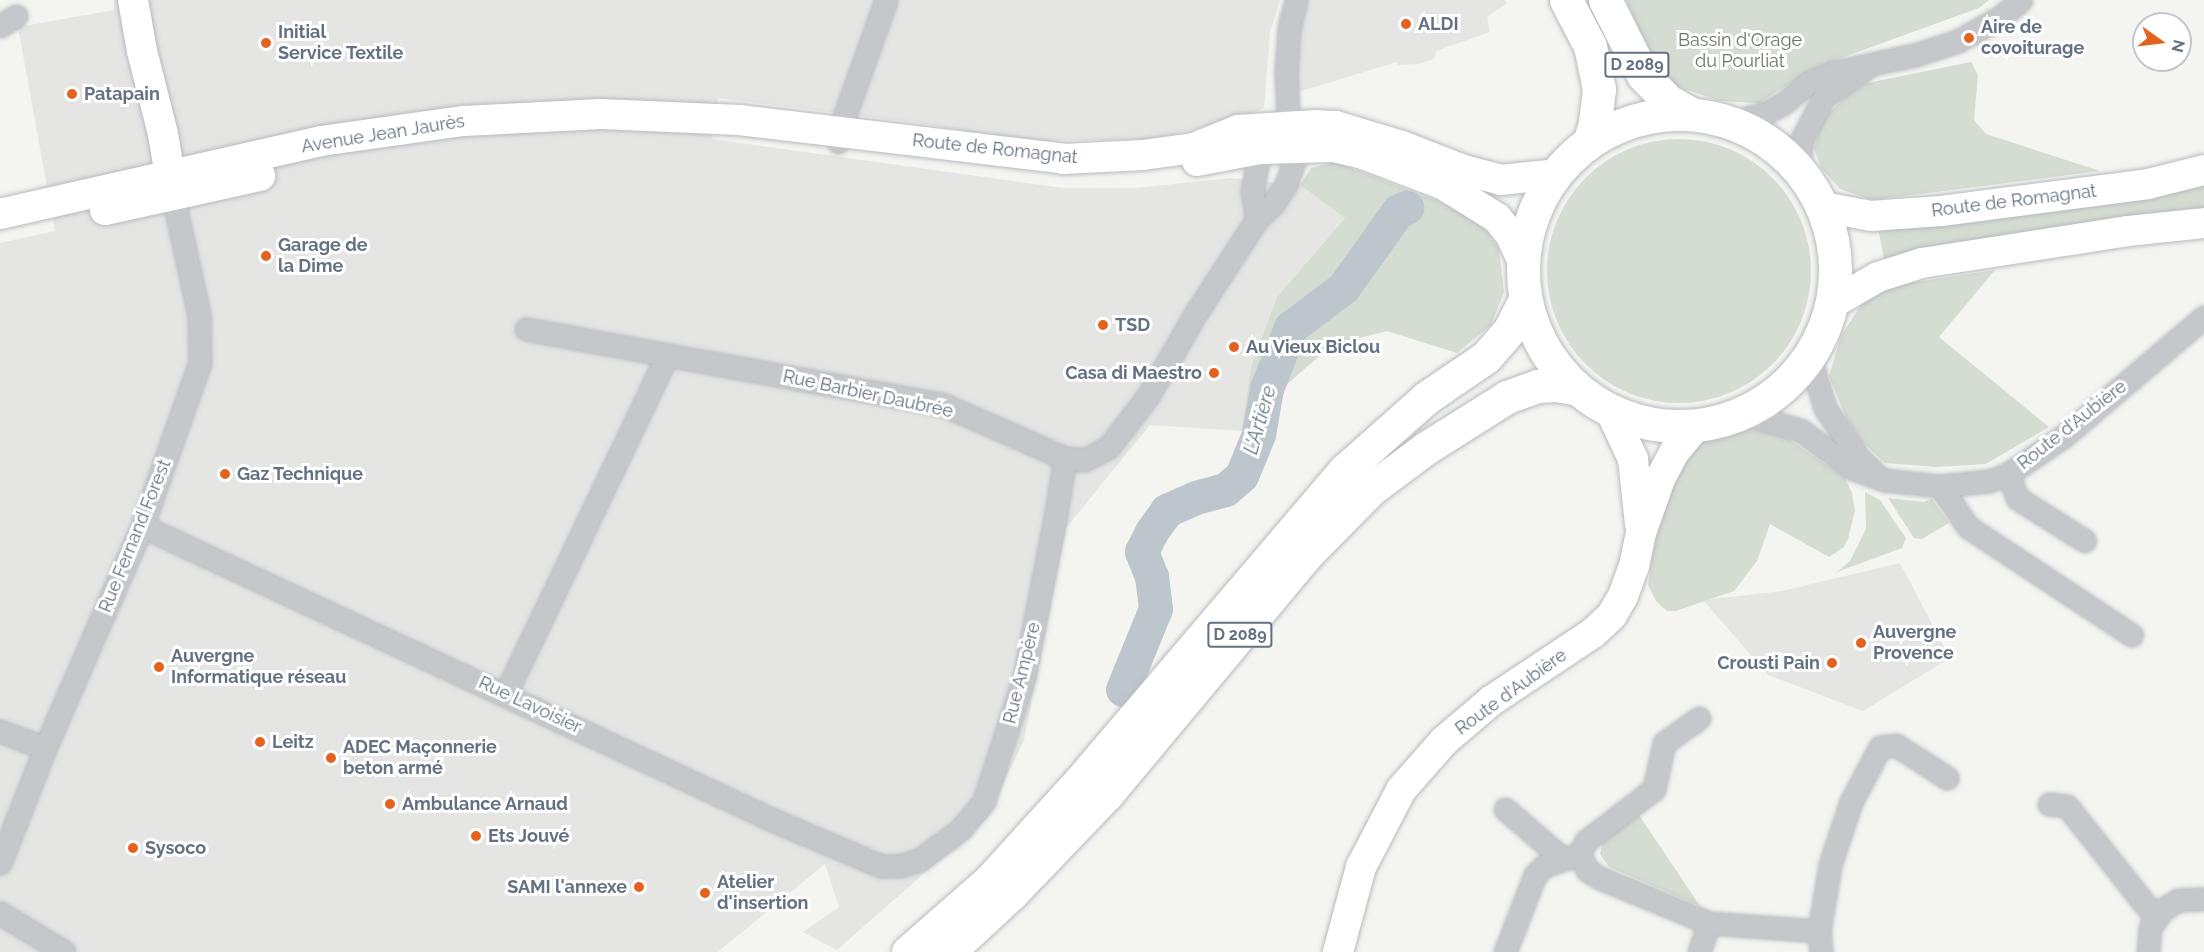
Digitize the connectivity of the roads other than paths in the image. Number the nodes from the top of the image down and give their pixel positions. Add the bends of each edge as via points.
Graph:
1 (133, 0) edge
2 (886, 0) edge
3 (1296, 0) edge
4 (1566, 0) edge
5 (1605, 0) edge
6 (2021, 0) edge
7 (1870, 66) junction
8 (1690, 113) junction
9 (601, 118) joint
10 (1732, 122) junction
11 (1293, 136) junction
12 (839, 137) junction
13 (1589, 142) junction
14 (1260, 149) junction
15 (1798, 167) junction
16 (2204, 170) edge
17 (1556, 174) junction
18 (171, 185) junction
19 (1823, 207) junction
20 (0, 214) edge
21 (1257, 219) junction
22 (2204, 223) edge
23 (0, 233) edge
24 (1523, 262) junction
25 (1525, 300) junction
26 (1833, 303) junction
27 (2204, 317) edge
28 (526, 329) dead end
29 (667, 355) junction
30 (1810, 358) junction
31 (1575, 388) junction
32 (1611, 412) junction
33 (1743, 414) junction
34 (1695, 427) junction
35 (1065, 458) junction
36 (2008, 474) junction
37 (1884, 480) junction
38 (1940, 486) junction
39 (142, 526) junction
40 (1641, 533) junction
41 (2085, 541) dead end
42 (2132, 635) dead end
43 (506, 693) junction
44 (1699, 718) dead end
45 (0, 732) edge
46 (45, 747) junction
47 (1947, 778) dead end
48 (2049, 804) dead end
49 (1505, 809) dead end
50 (1571, 856) junction
51 (921, 859) joint
52 (0, 863) edge
53 (2204, 899) edge
54 (0, 913) edge
55 (2156, 917) junction
56 (1709, 923) junction
57 (1820, 931) junction
58 (64, 952) edge
59 (908, 952) edge
60 (948, 952) edge
61 (1338, 952) edge
62 (1504, 952) edge
63 (1699, 952) edge
64 (1821, 952) edge
65 (2148, 952) edge

1 - 18 main road
2 - 12 street
3 - 11 street via 1286,56
4 - 13 main road, D 2089 via 1590,46 1599,89
5 - 8 main road, D 2089 via 1643,75 1668,101
6 - 7 street via 1999,18 1958,41
7 - 10 street via 1834,72 1808,83 1767,112
7 - 15 street via 1824,97 1803,137
8 - 10 main road
8 - 13 main road via 1643,118
9 - 12 main road, Route de Romagnat
9 - 18 main road, Avenue Jean Jaurès via 427,125 321,141
10 - 15 main road via 1764,138
11 - 12 main road, Route de Romagnat via 1238,130 1194,148 1064,159
11 - 14 main road, Route de Romagnat
11 - 17 main road, Route de Romagnat via 1336,126 1501,180
11 - 21 street, Rue Barbier Daubrée via 1286,184
11 - 24 main road, Route de Romagnat via 1363,154 1444,185 1497,218 1510,234
12 - 14 main road, Route de Romagnat via 1083,171 1173,165
13 - 17 main road
14 - 21 street via 1252,192
15 - 19 main road
16 - 19 main road, Route de Romagnat via 2148,184 1941,210 1871,216
17 - 24 main road via 1532,216
18 - 20 main road, Avenue Jean Jaurès
18 - 23 main road, Avenue Jean Jaurès
18 - 39 street, Rue Fernand Forest via 199,315 200,362
19 - 26 main road via 1836,254
21 - 35 street, Rue Barbier Daubrée via 1148,396 1108,448 1084,460
22 - 26 main road via 1922,263 1878,278
24 - 25 main road
25 - 31 main road via 1535,333
25 - 59 main road, D 2089 via 1499,344 1426,398 1346,470 989,881
26 - 30 main road
27 - 36 street, Route d'Aubière via 2064,436
28 - 29 street, Rue Barbier Daubrée
29 - 35 street, Rue Barbier Daubrée via 944,405
29 - 43 street
30 - 33 main road via 1780,391
30 - 37 street via 1825,408 1859,458
31 - 32 main road
31 - 60 main road, D 2089 via 1538,386 1507,398 1426,448 1371,489 1305,556 1107,794 1013,892
32 - 34 main road via 1652,425
32 - 40 main road, Route d'Aubière via 1633,459
33 - 34 main road
33 - 37 street, Route d'Aubière via 1800,429 1851,468
34 - 40 main road, Route d'Aubière via 1660,479
35 - 51 street, Rue Ampère via 1024,678 984,801 960,830
36 - 38 street, Route d'Aubière via 1966,485
36 - 41 street via 2017,498
37 - 38 street, Route d'Aubière
38 - 42 street via 1968,527
39 - 43 street, Rue Lavoisier
39 - 46 street, Rue Fernand Forest
40 - 61 main road, Route d'Aubière via 1634,566 1612,615 1593,633 1491,701 1443,741 1401,790 1361,867
43 - 51 street, Rue Lavoisier via 764,816 881,866 900,866
44 - 50 street via 1664,743 1654,789
45 - 46 street
46 - 52 street, Rue Fernand Forest
47 - 57 street via 1896,744 1881,747 1851,801 1830,866
48 - 55 street via 2067,806
49 - 50 street
50 - 56 street via 1600,878
50 - 62 street via 1544,866 1535,875
53 - 55 street via 2178,900
54 - 58 street
55 - 65 street via 2150,928
56 - 57 street
56 - 63 street
57 - 64 street

